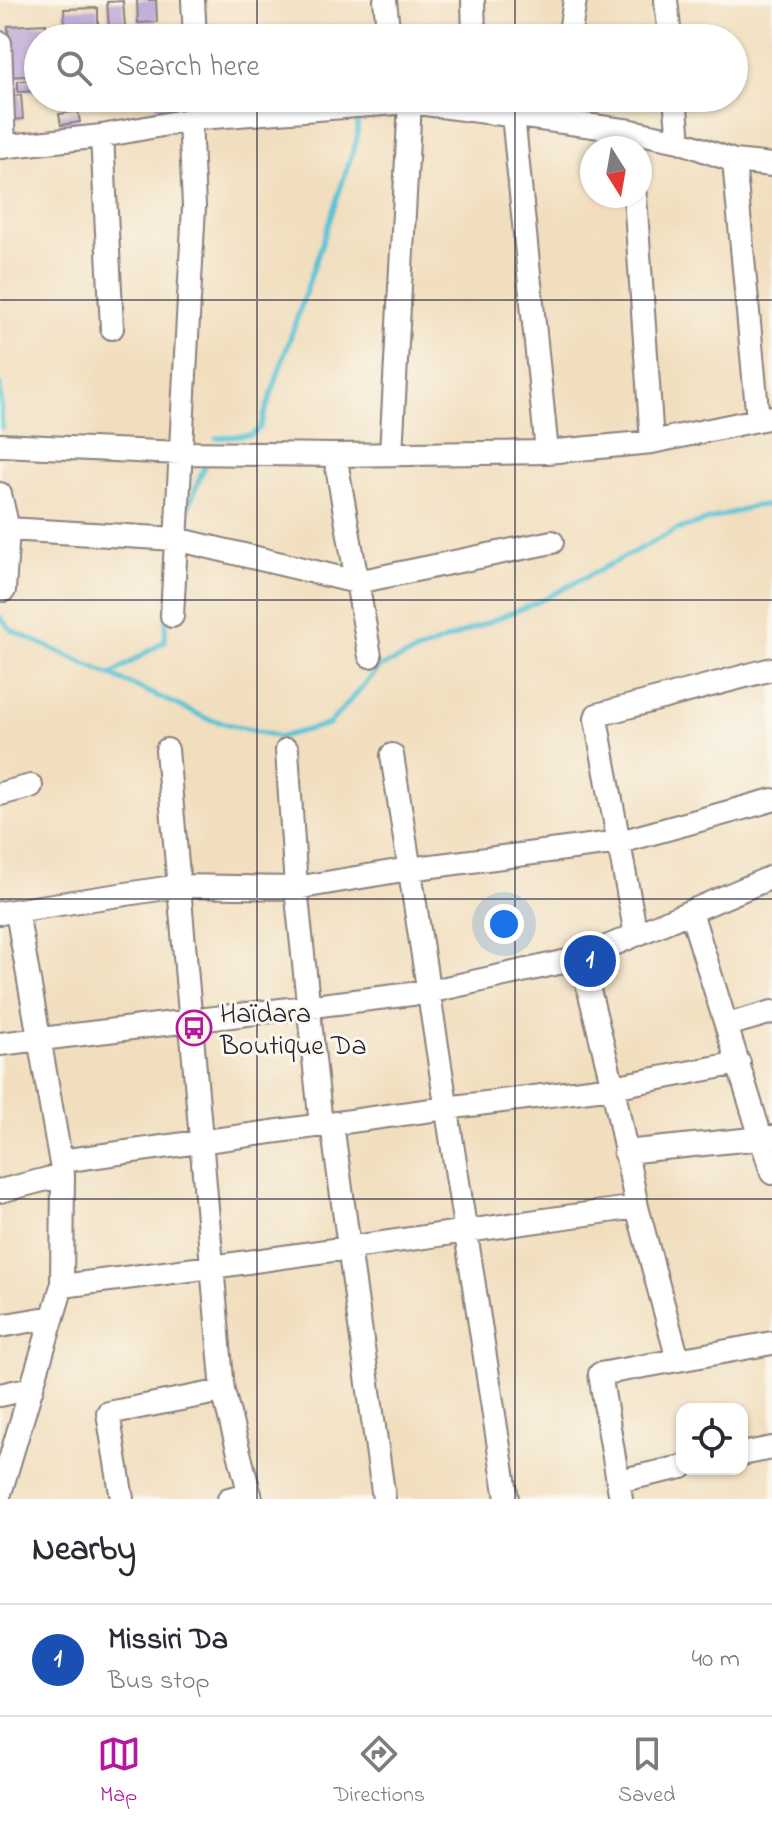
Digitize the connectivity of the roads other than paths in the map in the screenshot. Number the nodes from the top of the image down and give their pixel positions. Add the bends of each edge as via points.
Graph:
1 (193, 0) edge
2 (385, 0) edge
3 (473, 0) edge
4 (575, 0) edge
5 (666, 0) edge
6 (194, 24) edge
7 (388, 24) edge
8 (474, 24) edge
9 (571, 24) edge
10 (669, 24) edge
11 (0, 43) edge
12 (197, 112) edge
13 (400, 112) edge
14 (503, 112) edge
15 (558, 112) edge
16 (676, 112) edge
17 (513, 115) junction
18 (557, 121) junction
19 (102, 136) junction
20 (619, 136) edge
21 (652, 140) edge
22 (679, 141) junction
23 (2, 147) edge
24 (734, 161) junction
25 (772, 165) edge
26 (636, 208) edge
27 (112, 328) dead end
28 (765, 418) edge
29 (652, 442) junction
30 (0, 445) edge
31 (547, 452) junction
32 (181, 453) junction
33 (391, 454) junction
34 (335, 455) junction
35 (0, 494) edge
36 (8, 529) junction
37 (176, 539) junction
38 (552, 542) dead end
39 (357, 582) junction
40 (4, 590) dead end
41 (172, 616) dead end
42 (370, 656) dead end
43 (772, 669) edge
44 (167, 750) dead end
45 (287, 750) dead end
46 (392, 755) dead end
47 (31, 786) dead end
48 (0, 794) edge
49 (772, 800) edge
50 (620, 842) junction
51 (409, 869) junction
52 (772, 877) edge
53 (179, 886) junction
54 (296, 888) junction
55 (8, 912) edge
56 (691, 912) junction
57 (636, 935) junction
58 (581, 958) junction
59 (428, 992) junction
60 (309, 1006) junction
61 (772, 1012) edge
62 (190, 1021) junction
63 (727, 1025) junction
64 (41, 1038) junction
65 (0, 1044) edge
66 (739, 1063) junction
67 (613, 1087) junction
68 (446, 1108) junction
69 (327, 1124) junction
70 (768, 1138) edge
71 (201, 1142) junction
72 (625, 1152) junction
73 (62, 1168) junction
74 (772, 1173) edge
75 (0, 1191) edge
76 (637, 1207) junction
77 (465, 1231) junction
78 (349, 1248) junction
79 (212, 1267) junction
80 (62, 1286) junction
81 (53, 1317) junction
82 (0, 1326) edge
83 (772, 1343) edge
84 (678, 1360) junction
85 (32, 1388) junction
86 (223, 1391) junction
87 (0, 1395) edge
88 (772, 1448) edge
89 (748, 1453) edge
90 (676, 1470) edge
91 (0, 1493) edge
92 (618, 1494) edge
93 (244, 1497) edge
94 (122, 1499) edge
95 (384, 1499) edge
96 (507, 1499) edge

1 - 6 street
2 - 7 street
3 - 8 street
4 - 9 street
5 - 10 street
11 - 23 street
12 - 19 street
12 - 32 street
13 - 33 street
14 - 17 street
15 - 18 street
16 - 22 street
17 - 18 street
17 - 31 street
18 - 20 street
19 - 23 street
19 - 27 street
21 - 22 street
22 - 24 street
24 - 25 street
24 - 28 street
26 - 29 street
28 - 29 street
29 - 31 street
30 - 32 street
31 - 33 street
32 - 34 street
32 - 37 street
33 - 34 street
34 - 39 street
35 - 36 street
36 - 37 street
36 - 40 street
37 - 39 street
37 - 41 street
38 - 39 street
39 - 42 street
43 - 50 street via 597,715
44 - 53 street
45 - 54 street
46 - 51 street
47 - 48 street
49 - 50 street
50 - 51 street
50 - 57 street
51 - 54 street
51 - 59 street
52 - 56 street
53 - 54 street
53 - 55 street
53 - 62 street
54 - 60 street
55 - 64 street
56 - 57 street
56 - 63 street
57 - 58 street
58 - 59 street
58 - 67 street
59 - 60 street
59 - 68 street
60 - 62 street
60 - 69 street
61 - 63 street
62 - 64 street
62 - 71 street
63 - 66 street
64 - 65 street
64 - 73 street
66 - 67 street
66 - 70 street
67 - 68 street
67 - 72 street
68 - 69 street
68 - 77 street
69 - 71 street
69 - 78 street
70 - 72 street
70 - 74 street
71 - 73 street
71 - 79 street
72 - 76 street
73 - 75 street
73 - 80 street
76 - 77 street
76 - 84 street
77 - 78 street
77 - 96 street
78 - 79 street
78 - 95 street
79 - 80 street
79 - 86 street
80 - 81 street
81 - 82 street
81 - 85 street
83 - 84 street
84 - 92 street via 600,1374
85 - 87 street
85 - 91 street
86 - 93 street
86 - 94 street via 108,1413
88 - 89 street
90 - 92 street

